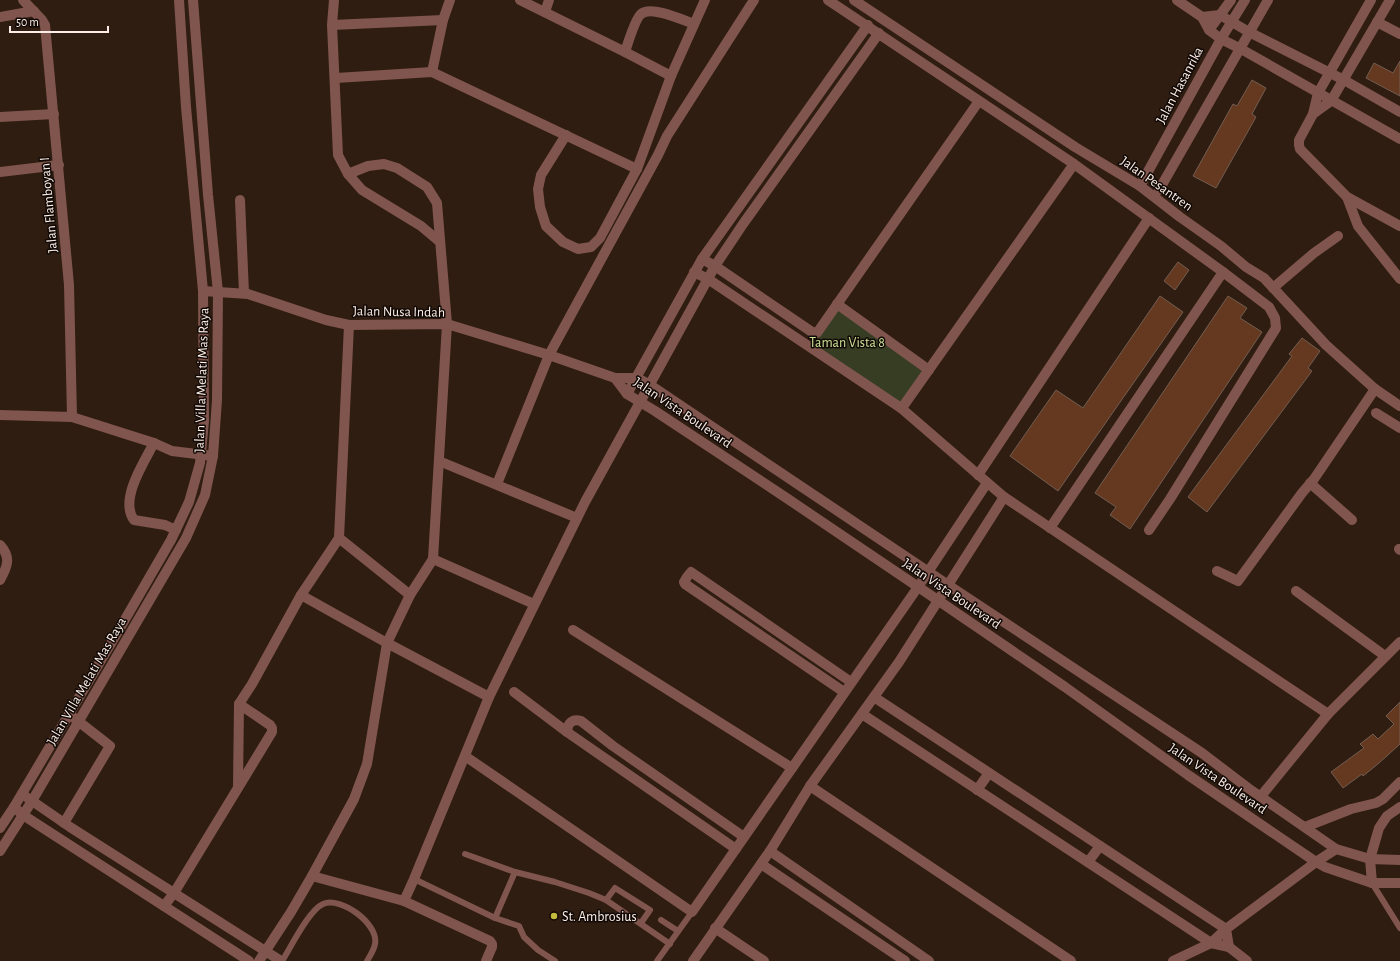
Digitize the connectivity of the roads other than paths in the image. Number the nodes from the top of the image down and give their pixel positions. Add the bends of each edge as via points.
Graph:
1 (23, 0) edge
2 (178, 0) edge
3 (193, 0) edge
4 (334, 0) edge
5 (450, 0) edge
6 (520, 0) edge
7 (549, 0) edge
8 (705, 0) edge
9 (754, 0) edge
10 (828, 0) edge
11 (854, 0) edge
12 (1177, 0) edge
13 (1231, 0) edge
14 (1245, 0) edge
15 (1268, 0) edge
16 (1371, 0) edge
17 (1390, 0) edge
18 (34, 11) junction
19 (545, 12) junction
20 (1220, 16) junction
21 (1202, 17) junction
22 (0, 18) edge
23 (443, 20) junction
24 (1231, 22) junction
25 (1377, 22) junction
26 (694, 24) junction
27 (332, 25) junction
28 (868, 25) junction
29 (1209, 30) junction
30 (1249, 32) junction
31 (879, 33) junction
32 (1400, 34) edge
33 (1220, 38) junction
34 (1241, 49) junction
35 (625, 52) junction
36 (432, 72) junction
37 (1329, 72) junction
38 (671, 76) junction
39 (336, 78) junction
40 (1344, 80) junction
41 (1318, 93) junction
42 (1331, 100) junction
43 (979, 101) junction
44 (1400, 112) edge
45 (54, 114) junction
46 (1313, 114) junction
47 (0, 117) edge
48 (566, 135) junction
49 (1400, 139) edge
50 (1074, 164) junction
51 (59, 165) junction
52 (637, 170) junction
53 (0, 172) edge
54 (348, 174) junction
55 (1140, 186) junction
56 (1159, 190) dead end
57 (1347, 197) junction
58 (240, 200) dead end
59 (1149, 218) junction
60 (1400, 226) edge
61 (1338, 236) dead end
62 (440, 242) junction
63 (702, 259) junction
64 (715, 266) junction
65 (694, 272) junction
66 (1223, 272) junction
67 (708, 279) junction
68 (1400, 279) edge
69 (1273, 288) junction
70 (203, 291) junction
71 (218, 292) junction
72 (244, 293) junction
73 (837, 304) junction
74 (447, 324) junction
75 (349, 325) junction
76 (549, 355) junction
77 (929, 370) junction
78 (615, 378) junction
79 (637, 378) junction
80 (650, 385) junction
81 (1375, 389) junction
82 (627, 394) junction
83 (640, 402) junction
84 (1400, 406) edge
85 (901, 408) junction
86 (1376, 413) dead end
87 (0, 416) edge
88 (72, 417) junction
89 (1400, 428) edge
90 (154, 443) junction
91 (200, 455) junction
92 (213, 456) junction
93 (439, 461) junction
94 (978, 475) junction
95 (987, 483) junction
96 (1310, 483) junction
97 (497, 484) junction
98 (1004, 497) junction
99 (577, 518) junction
100 (1352, 520) dead end
101 (1050, 528) junction
102 (176, 530) junction
103 (1149, 530) dead end
104 (339, 538) junction
105 (0, 545) edge
106 (433, 559) junction
107 (1216, 571) dead end
108 (928, 572) junction
109 (0, 580) edge
110 (948, 585) junction
111 (918, 587) junction
112 (1296, 591) dead end
113 (301, 595) junction
114 (410, 595) junction
115 (938, 601) junction
116 (534, 604) junction
117 (573, 630) dead end
118 (1400, 642) edge
119 (387, 643) junction
120 (1386, 656) junction
121 (851, 682) junction
122 (514, 692) dead end
123 (844, 692) junction
124 (489, 697) junction
125 (874, 697) junction
126 (239, 704) junction
127 (69, 714) junction
128 (862, 714) junction
129 (1328, 714) junction
130 (80, 721) junction
131 (567, 732) junction
132 (465, 756) junction
133 (792, 768) junction
134 (989, 773) junction
135 (1400, 782) edge
136 (810, 786) junction
137 (238, 788) junction
138 (978, 790) junction
139 (22, 794) junction
140 (1261, 796) junction
141 (32, 802) junction
142 (14, 807) junction
143 (1400, 808) edge
144 (23, 815) junction
145 (64, 823) junction
146 (1305, 827) junction
147 (0, 828) edge
148 (744, 837) junction
149 (1100, 846) junction
150 (736, 849) junction
151 (1336, 849) junction
152 (0, 851) edge
153 (770, 851) junction
154 (465, 854) dead end
155 (1370, 859) junction
156 (1400, 860) edge
157 (1088, 862) junction
158 (1316, 862) junction
159 (761, 864) junction
160 (515, 872) junction
161 (312, 876) junction
162 (414, 879) junction
163 (1372, 883) junction
164 (1400, 883) edge
165 (174, 894) junction
166 (606, 900) junction
167 (404, 901) junction
168 (164, 906) junction
169 (692, 912) junction
170 (494, 918) junction
171 (661, 920) dead end
172 (641, 923) junction
173 (715, 928) junction
174 (1400, 928) edge
175 (1226, 929) junction
176 (678, 931) junction
177 (1210, 943) junction
178 (670, 944) junction
179 (1229, 947) junction
180 (265, 951) junction
181 (1066, 960) edge
182 (249, 961) edge
183 (259, 961) edge
184 (282, 961) edge
185 (368, 961) edge
186 (486, 961) edge
187 (555, 961) edge
188 (657, 961) edge
189 (693, 961) edge
190 (764, 961) edge
191 (906, 961) edge
192 (929, 961) edge
193 (1173, 961) edge
194 (1247, 961) edge

1 - 18 street, Jalan Flamboyan I
2 - 70 street, Jalan Villa Melati Mas Raya
3 - 71 street, Jalan Villa Melati Mas Raya
4 - 27 street
5 - 23 street
6 - 19 street
7 - 19 street
8 - 26 street
9 - 76 street via 667,136
10 - 28 street
11 - 55 street, Jalan Pesantren via 1075,147
12 - 21 street
13 - 20 street
14 - 24 street, Jalan Hasanrika
15 - 30 street
16 - 37 street
17 - 25 street
18 - 22 street
18 - 45 street, Jalan Flamboyan I via 45,25
19 - 35 street
20 - 21 street
20 - 24 street
20 - 29 street
21 - 29 street
23 - 27 street
23 - 36 street
24 - 30 street
24 - 33 street, Jalan Hasanrika
25 - 32 street
25 - 40 street
26 - 35 street via 647,10 637,19
26 - 38 street
27 - 39 street
28 - 31 street
28 - 63 street
29 - 33 street
30 - 34 street
30 - 37 street
31 - 43 street
31 - 64 street
33 - 34 street
33 - 55 street, Jalan Hasanrika
34 - 41 street
34 - 56 street
35 - 38 street
36 - 39 street
36 - 48 street
37 - 40 street
37 - 41 street
38 - 52 street
39 - 54 street via 338,155
40 - 42 street
40 - 44 street
41 - 42 street
41 - 46 street
42 - 46 street
42 - 49 street
43 - 50 street
43 - 73 street
45 - 47 street
45 - 51 street, Jalan Flamboyan I
46 - 57 street via 1300,140 1300,149
48 - 52 street
48 - 52 street via 541,175 538,189 546,226 563,242 578,249 591,247 600,238
50 - 59 street
50 - 77 street
51 - 53 street
51 - 88 street, Jalan Flamboyan I via 70,285
54 - 62 street via 362,190 421,226
54 - 62 street via 368,166 384,164 397,168 427,187 437,203
55 - 69 street, Jalan Pesantren via 1264,278
57 - 60 street
57 - 68 street via 1358,226
58 - 72 street
59 - 66 street
59 - 94 street
61 - 69 street
62 - 74 street
63 - 64 street
63 - 65 street
64 - 67 street
64 - 73 street via 814,334
65 - 67 street
65 - 79 street
66 - 101 street
66 - 103 street via 1269,307 1275,318 1276,328
67 - 80 street
67 - 85 street
69 - 81 street, Jalan Pesantren via 1326,345
70 - 71 street, Jalan Nusa Indah
70 - 91 street, Jalan Villa Melati Mas Raya via 204,421
71 - 72 street, Jalan Nusa Indah
71 - 92 street, Jalan Villa Melati Mas Raya via 217,400
72 - 75 street, Jalan Nusa Indah
73 - 77 street
74 - 75 street, Jalan Nusa Indah
74 - 76 street, Jalan Nusa Indah
74 - 93 street
75 - 104 street
76 - 78 street, Jalan Nusa Indah
76 - 97 street
77 - 85 street
78 - 79 street, Jalan Vista Boulevard
78 - 82 street, Jalan Vista Boulevard
79 - 80 street, Jalan Vista Boulevard
79 - 82 street
80 - 83 street
80 - 108 street, Jalan Vista Boulevard
81 - 84 street, Jalan Pesantren
81 - 96 street
82 - 83 street, Jalan Vista Boulevard
83 - 99 street
83 - 111 street, Jalan Vista Boulevard
85 - 94 street
86 - 89 street
87 - 88 street
88 - 90 street
90 - 91 street via 172,451
90 - 102 street via 135,481 129,499 130,515 134,520 165,525
91 - 92 street
91 - 102 street, Jalan Villa Melati Mas Raya via 189,502
92 - 130 street, Jalan Villa Melati Mas Raya via 205,495 186,538
93 - 97 street
93 - 106 street
94 - 95 street
95 - 98 street
95 - 108 street
96 - 100 street
96 - 107 street via 1238,581
97 - 99 street
98 - 101 street
98 - 110 street
99 - 116 street
101 - 129 street
102 - 127 street, Jalan Villa Melati Mas Raya
104 - 113 street
104 - 114 street
105 - 109 street via 7,554 7,564
106 - 114 street
106 - 116 street
108 - 110 street, Jalan Vista Boulevard
108 - 111 street
110 - 115 street
110 - 140 street, Jalan Vista Boulevard via 1196,749
111 - 115 street, Jalan Vista Boulevard
111 - 121 street
112 - 120 street
113 - 119 street
113 - 126 street
114 - 119 street
115 - 125 street
115 - 158 street, Jalan Vista Boulevard
116 - 124 street
117 - 133 street
118 - 120 street
119 - 124 street
119 - 161 street via 367,764 354,799
120 - 129 street
121 - 123 street
121 - 123 street via 691,572 686,576 685,584
122 - 131 street
123 - 133 street
124 - 132 street
125 - 128 street
125 - 134 street
126 - 137 street
126 - 137 street via 270,725 272,732
127 - 130 street
127 - 139 street, Jalan Villa Melati Mas Raya
128 - 136 street
128 - 138 street
129 - 140 street
130 - 141 street, Jalan Villa Melati Mas Raya
130 - 145 street via 110,746
131 - 148 street via 567,727 572,721 581,721
131 - 150 street
132 - 162 street
132 - 169 street
133 - 148 street
134 - 138 street
134 - 149 street
135 - 146 street via 1376,803 1351,809
136 - 153 street
136 - 181 street
137 - 165 street
138 - 157 street
139 - 141 street
139 - 142 street, Jalan Villa Melati Mas Raya
140 - 146 street, Jalan Vista Boulevard
141 - 144 street, Jalan Villa Melati Mas Raya
141 - 145 street
142 - 144 street
142 - 147 street, Jalan Villa Melati Mas Raya
143 - 155 street via 1387,816 1379,828
144 - 152 street, Jalan Villa Melati Mas Raya
144 - 168 street
145 - 165 street
146 - 151 street, Jalan Vista Boulevard
148 - 150 street
149 - 157 street
149 - 175 street
150 - 169 street
151 - 155 street, Jalan Vista Boulevard
151 - 158 street
153 - 159 street
153 - 192 street
154 - 160 lane
155 - 156 street, Jalan Vista Boulevard
155 - 163 street
157 - 177 street
158 - 163 street, Jalan Vista Boulevard
158 - 175 street
159 - 173 street
159 - 191 street
160 - 166 lane via 555,882
160 - 170 lane
161 - 167 street
161 - 180 street
162 - 167 street
162 - 170 lane
163 - 164 street, Jalan Vista Boulevard
163 - 174 lane
165 - 168 street
165 - 180 street
166 - 172 lane
166 - 172 lane via 615,888 650,910
167 - 186 street via 490,941 492,947
168 - 182 street
169 - 176 lane
170 - 187 lane via 519,926 524,937
171 - 176 lane
172 - 178 lane
173 - 189 street
173 - 190 street
175 - 177 street
175 - 179 street
176 - 178 lane
177 - 179 street
177 - 193 street
178 - 188 lane
179 - 194 street
180 - 183 street
180 - 184 street
184 - 185 lane via 311,915 317,908 331,902 354,912 371,927 376,944

